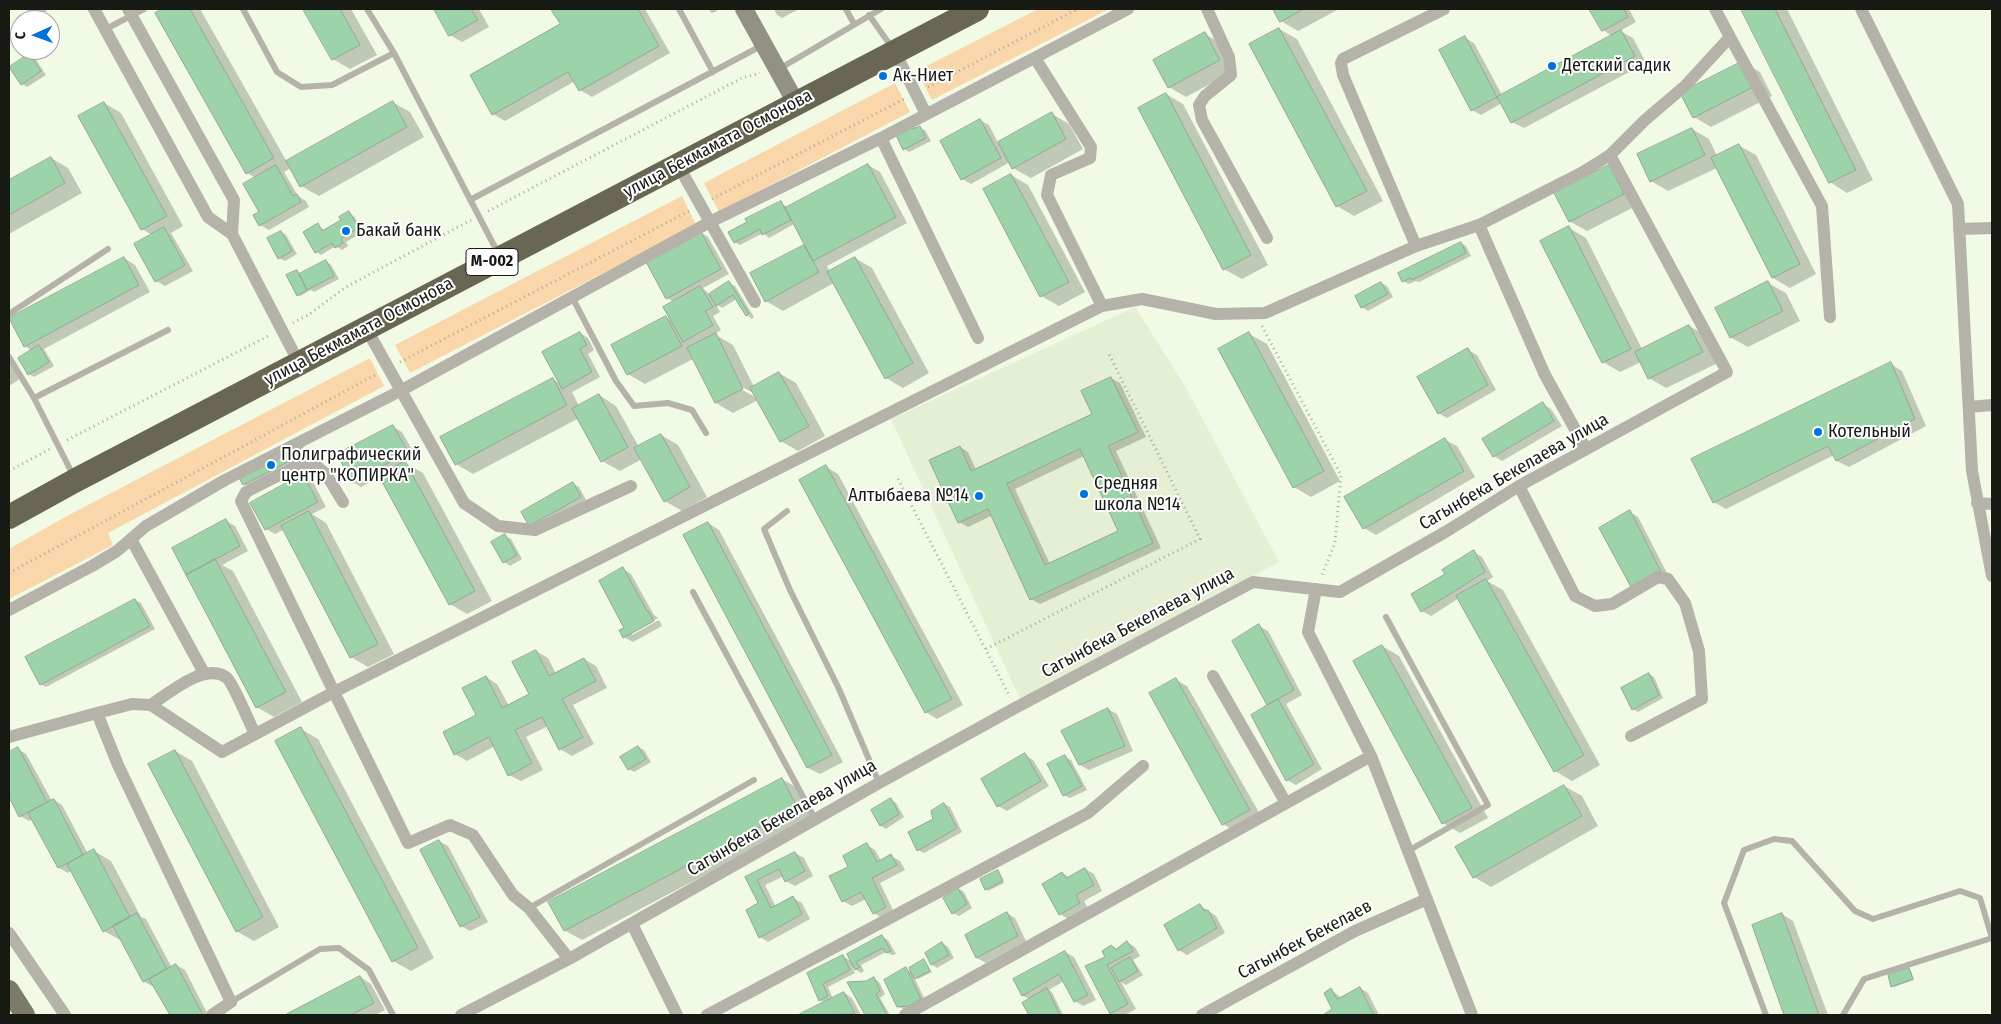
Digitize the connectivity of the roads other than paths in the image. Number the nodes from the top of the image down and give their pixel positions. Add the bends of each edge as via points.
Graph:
1 (94, 9) edge
2 (144, 9) edge
3 (243, 9) edge
4 (367, 9) edge
5 (679, 9) edge
6 (744, 9) edge
7 (846, 9) edge
8 (881, 9) edge
9 (977, 9) edge
10 (1128, 9) edge
11 (1206, 9) edge
12 (1444, 9) edge
13 (1715, 9) edge
14 (1861, 9) edge
15 (130, 12) edge
16 (869, 15) junction
17 (854, 24) junction
18 (106, 29) junction
19 (1730, 37) junction
20 (764, 45) junction
21 (895, 52) junction
22 (394, 53) junction
23 (1035, 58) junction
24 (778, 69) junction
25 (713, 72) junction
26 (796, 103) junction
27 (926, 114) junction
28 (881, 138) junction
29 (1610, 155) junction
30 (678, 165) junction
31 (470, 200) junction
32 (710, 222) junction
33 (1479, 225) junction
34 (1992, 228) edge
35 (1959, 229) junction
36 (232, 234) junction
37 (1267, 238) dead end
38 (1416, 246) junction
39 (108, 249) dead end
40 (500, 258) junction
41 (572, 297) junction
42 (755, 302) dead end
43 (1102, 306) junction
44 (9, 314) edge
45 (1830, 317) dead end
46 (366, 328) junction
47 (168, 330) dead end
48 (978, 338) dead end
49 (9, 357) edge
50 (299, 363) junction
51 (400, 391) junction
52 (34, 398) junction
53 (1992, 405) edge
54 (1969, 407) junction
55 (706, 433) dead end
56 (1586, 449) junction
57 (76, 480) junction
58 (631, 486) dead end
59 (1519, 486) junction
60 (343, 502) dead end
61 (1977, 503) junction
62 (1992, 504) edge
63 (787, 511) dead end
64 (9, 517) edge
65 (131, 539) junction
66 (1992, 576) edge
67 (1316, 589) junction
68 (693, 592) dead end
69 (9, 610) edge
70 (1386, 618) dead end
71 (204, 673) junction
72 (1213, 676) dead end
73 (334, 692) junction
74 (151, 705) junction
75 (97, 713) junction
76 (255, 734) junction
77 (1631, 736) dead end
78 (9, 737) edge
79 (1371, 756) junction
80 (1143, 766) dead end
81 (754, 780) dead end
82 (879, 783) junction
83 (1286, 803) junction
84 (815, 819) junction
85 (1408, 851) junction
86 (1426, 899) junction
87 (529, 908) junction
88 (632, 924) junction
89 (9, 933) edge
90 (569, 959) junction
91 (9, 990) edge
92 (231, 1002) junction
93 (25, 1015) edge
94 (65, 1015) edge
95 (212, 1015) edge
96 (393, 1015) edge
97 (461, 1015) edge
98 (677, 1015) edge
99 (706, 1015) edge
100 (905, 1015) edge
101 (1202, 1015) edge
102 (1472, 1015) edge
103 (1766, 1015) edge
104 (1843, 1015) edge

1 - 18 street
2 - 15 lane
3 - 22 lane via 277,72 300,86 332,85
4 - 22 lane
5 - 25 lane
6 - 20 main road
7 - 17 lane
8 - 16 lane
9 - 21 highway, улица Бекмамата Осмонова / M-002
10 - 23 street
11 - 37 street via 1229,57 1231,74 1205,96 1200,105 1202,120
12 - 38 street via 1343,59 1341,63
13 - 19 street
14 - 35 street via 1958,204
15 - 18 lane
15 - 36 street via 234,200
16 - 17 lane
16 - 21 lane
17 - 24 lane
18 - 36 street via 208,217
19 - 29 street via 1685,86 1644,120
19 - 45 street via 1822,206
20 - 24 main road
20 - 25 lane
21 - 26 highway, улица Бекмамата Осмонова / M-002
21 - 27 street
22 - 31 lane
23 - 27 street
23 - 43 street via 1091,147 1090,158 1052,175 1047,195
24 - 26 main road
25 - 31 lane
26 - 30 highway, улица Бекмамата Осмонова / M-002
27 - 28 street
28 - 32 street
28 - 48 street
29 - 33 street
29 - 56 street, Сагынбека Бекелаева улица via 1727,372
30 - 32 street
30 - 40 highway, улица Бекмамата Осмонова / M-002
31 - 40 lane
32 - 41 street
32 - 42 street
33 - 38 street
33 - 56 street via 1544,375
34 - 35 street
35 - 54 street
36 - 50 street
38 - 43 street via 1264,312 1216,314 1142,299
39 - 44 lane
40 - 46 highway, улица Бекмамата Осмонова / M-002
41 - 51 street
41 - 55 lane via 616,381 634,406 668,403 692,410
43 - 73 street
46 - 50 highway, улица Бекмамата Осмонова / M-002
46 - 51 street
47 - 52 lane
49 - 52 lane
50 - 57 highway, улица Бекмамата Осмонова / M-002
51 - 58 street via 464,503 498,526 535,530
51 - 65 street via 225,480 146,526
52 - 57 lane
53 - 54 street
54 - 61 street
56 - 59 street, Сагынбека Бекелаева улица
57 - 64 highway, улица Бекмамата Осмонова / M-002
59 - 67 street, Сагынбека Бекелаева улица via 1340,592
59 - 77 street via 1574,596 1595,606 1612,604 1658,577 1668,579 1685,603 1699,651 1702,699
60 - 73 street via 326,474 315,465 298,465 246,492 241,501
61 - 62 street
61 - 66 street
63 - 82 lane via 764,528
65 - 69 street via 92,566
65 - 71 street
67 - 79 street via 1308,632
67 - 82 street, Сагынбека Бекелаева улица via 1253,582
68 - 84 lane
70 - 85 lane via 1488,805
71 - 74 street
71 - 76 street via 228,679
72 - 83 street
73 - 76 street
73 - 87 street via 408,843 450,826 473,835 513,895
74 - 75 street via 132,704
74 - 76 street via 222,752
75 - 78 street
75 - 92 street via 122,773
79 - 83 street
79 - 85 street
80 - 99 street via 1088,813
81 - 87 lane
82 - 84 street, Сагынбека Бекелаева улица
83 - 100 street
84 - 88 street, Сагынбека Бекелаева улица
85 - 86 street
86 - 101 street, Сагынбек Бекелаев via 1355,931
86 - 102 street
87 - 90 street
88 - 90 street, Сагынбека Бекелаева улица
88 - 98 street
89 - 94 street
90 - 97 street, Сагынбека Бекелаева улица
91 - 93 main road
92 - 95 street
92 - 96 lane via 320,949 339,948 368,970
103 - 104 lane via 1724,903 1744,850 1774,838 1792,841 1855,911 1873,919 1960,890 1980,898 1992,938 1864,979

